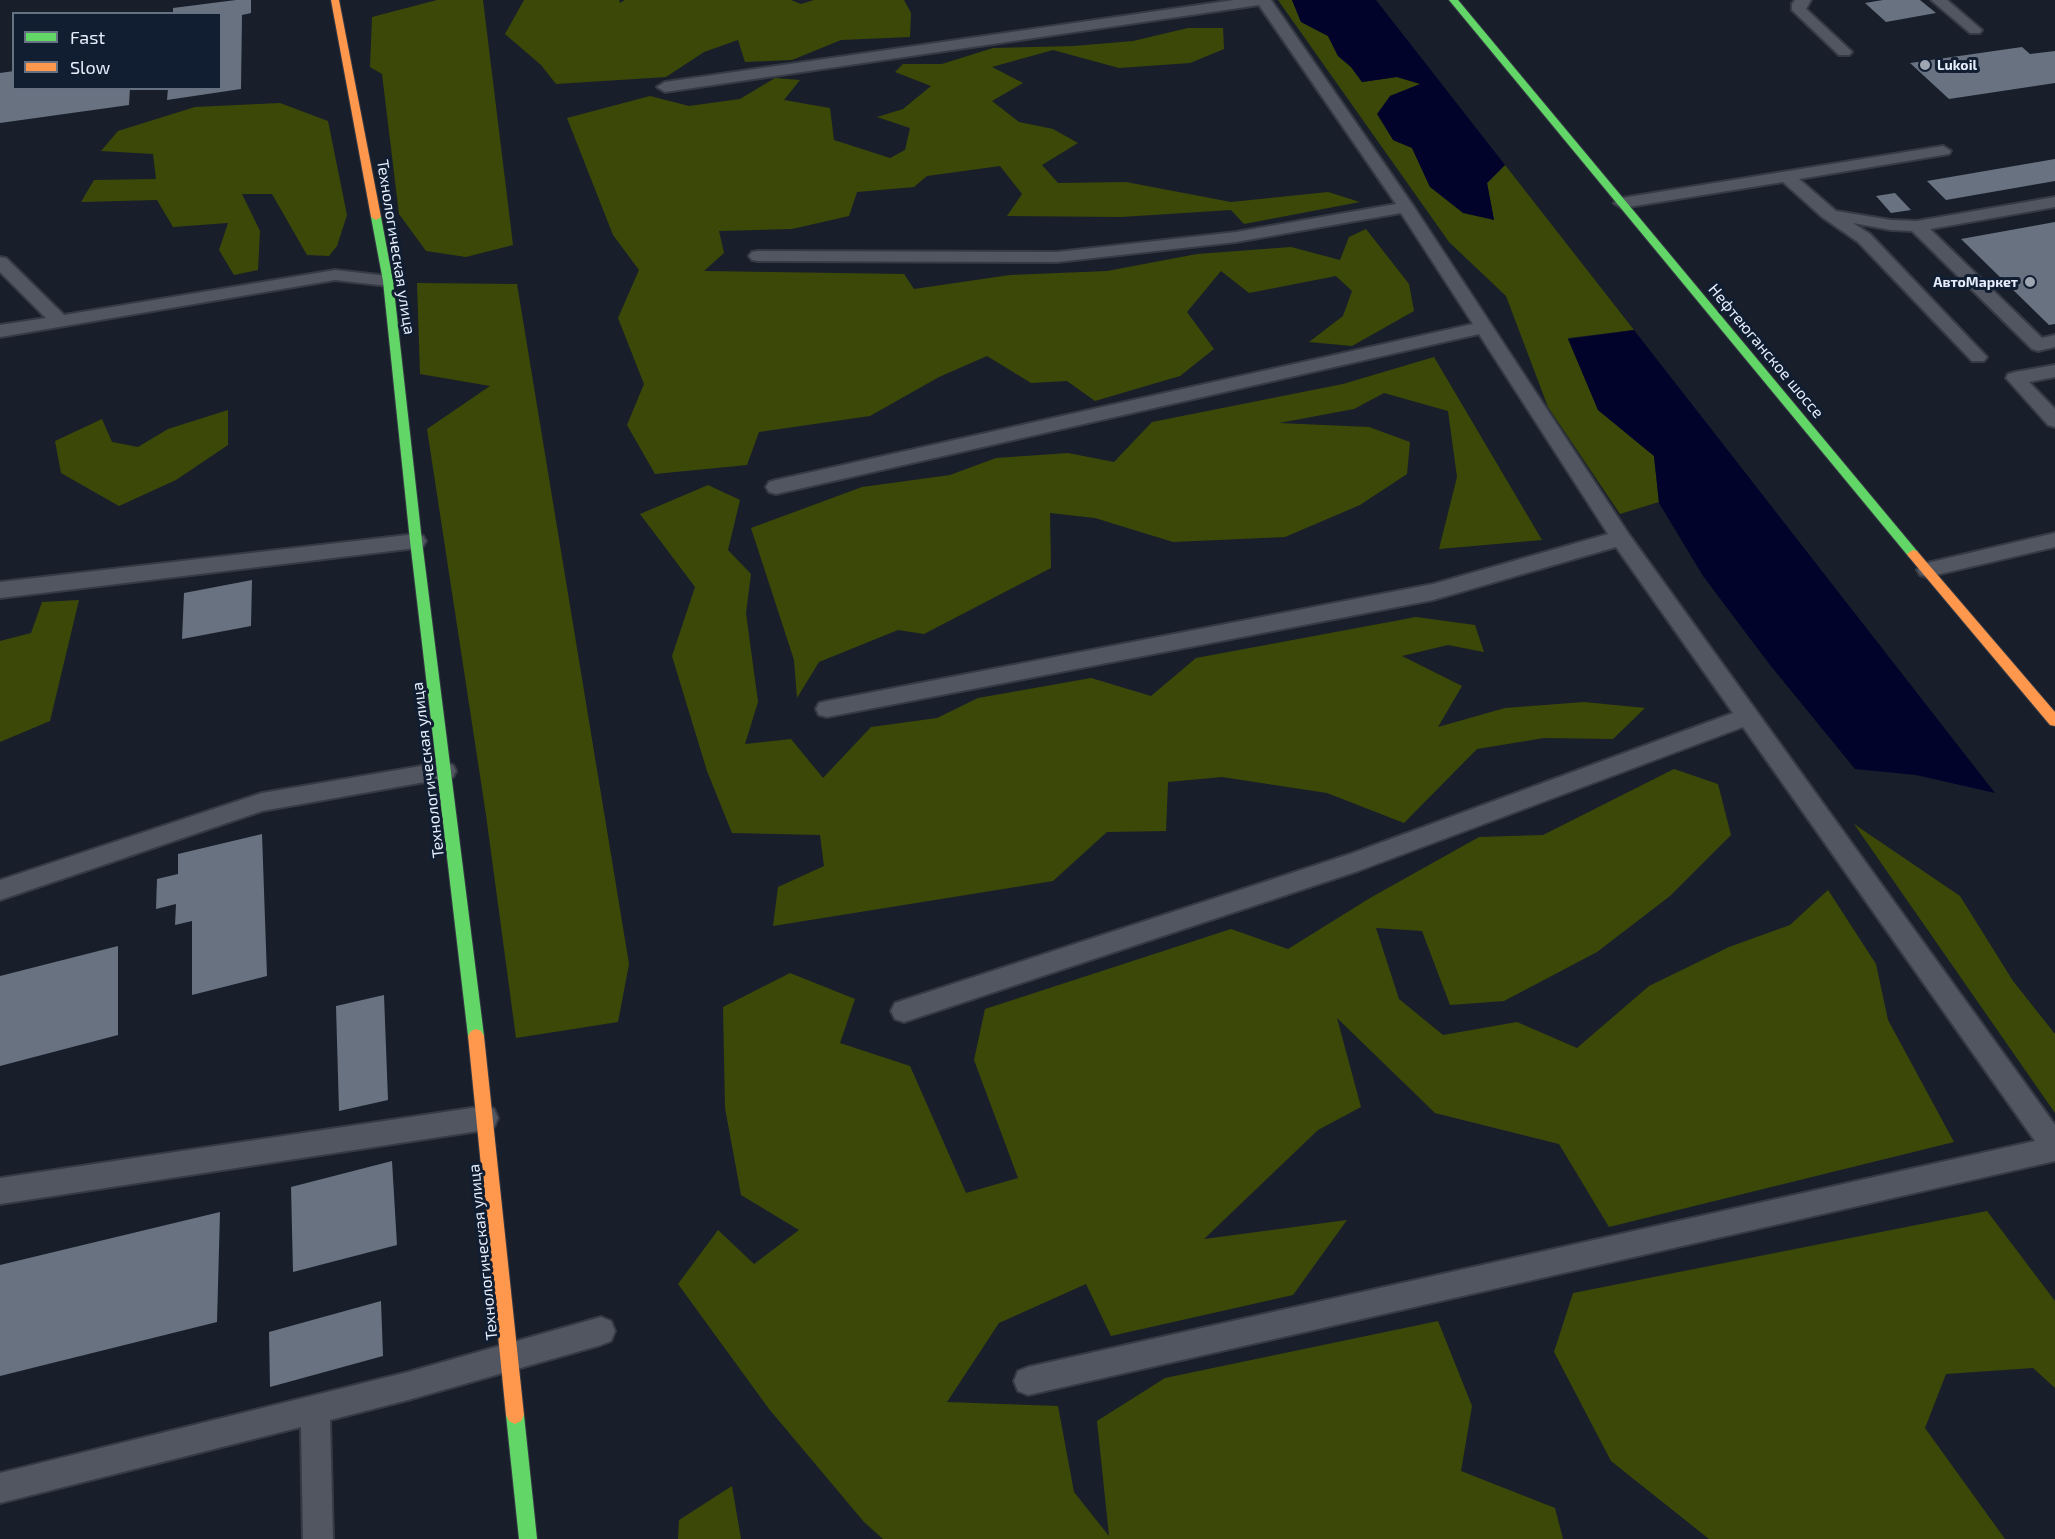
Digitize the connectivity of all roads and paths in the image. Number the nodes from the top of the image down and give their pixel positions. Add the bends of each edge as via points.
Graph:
1 (334, 0) edge
2 (1264, 0) edge
3 (1454, 0) edge
4 (1804, 0) edge
5 (1938, 0) edge
6 (1975, 30) dead end
7 (1844, 52) dead end
8 (665, 87) dead end
9 (1943, 151) dead end
10 (1787, 177) junction
11 (2055, 202) edge
12 (1622, 203) junction
13 (1406, 207) junction
14 (1828, 213) junction
15 (1917, 226) junction
16 (758, 256) dead end
17 (0, 262) edge
18 (388, 281) junction
19 (60, 321) junction
20 (1485, 327) junction
21 (0, 331) edge
22 (2055, 341) edge
23 (1978, 357) dead end
24 (2055, 370) edge
25 (2055, 421) edge
26 (776, 487) dead end
27 (1621, 538) junction
28 (2055, 540) edge
29 (416, 541) junction
30 (1927, 570) junction
31 (0, 591) edge
32 (827, 709) dead end
33 (1748, 716) junction
34 (2055, 721) edge
35 (445, 771) junction
36 (0, 890) edge
37 (904, 1011) dead end
38 (485, 1118) junction
39 (2055, 1148) edge
40 (0, 1191) edge
41 (601, 1331) dead end
42 (511, 1357) junction
43 (1028, 1381) dead end
44 (315, 1409) junction
45 (0, 1488) edge
46 (318, 1539) edge
47 (528, 1539) edge

1 - 18 street, Технологическая улица
2 - 8 lane
2 - 13 lane
3 - 12 street, Нефтеюганское шоссе
4 - 7 lane via 1799,10
5 - 6 lane
9 - 10 lane
10 - 12 lane
10 - 14 lane
11 - 15 lane
12 - 30 street, Нефтеюганское шоссе
13 - 16 lane via 1236,237 1057,257
13 - 20 lane
14 - 15 lane
14 - 23 lane via 1864,238
15 - 22 lane via 2038,345
17 - 19 lane
18 - 19 lane via 335,275
18 - 29 street, Технологическая улица
19 - 21 lane
20 - 26 lane
20 - 27 lane
24 - 25 lane via 2015,378
27 - 32 lane via 1433,592
27 - 33 lane
28 - 30 lane
29 - 31 lane
29 - 35 street, Технологическая улица
30 - 34 street, Нефтеюганское шоссе
33 - 37 lane via 1358,861
33 - 39 lane
35 - 36 lane via 262,802
35 - 38 street, Технологическая улица
38 - 40 lane
38 - 42 street, Технологическая улица
39 - 43 lane
41 - 42 lane
42 - 44 lane
42 - 47 street, Технологическая улица
44 - 45 lane
44 - 46 lane

